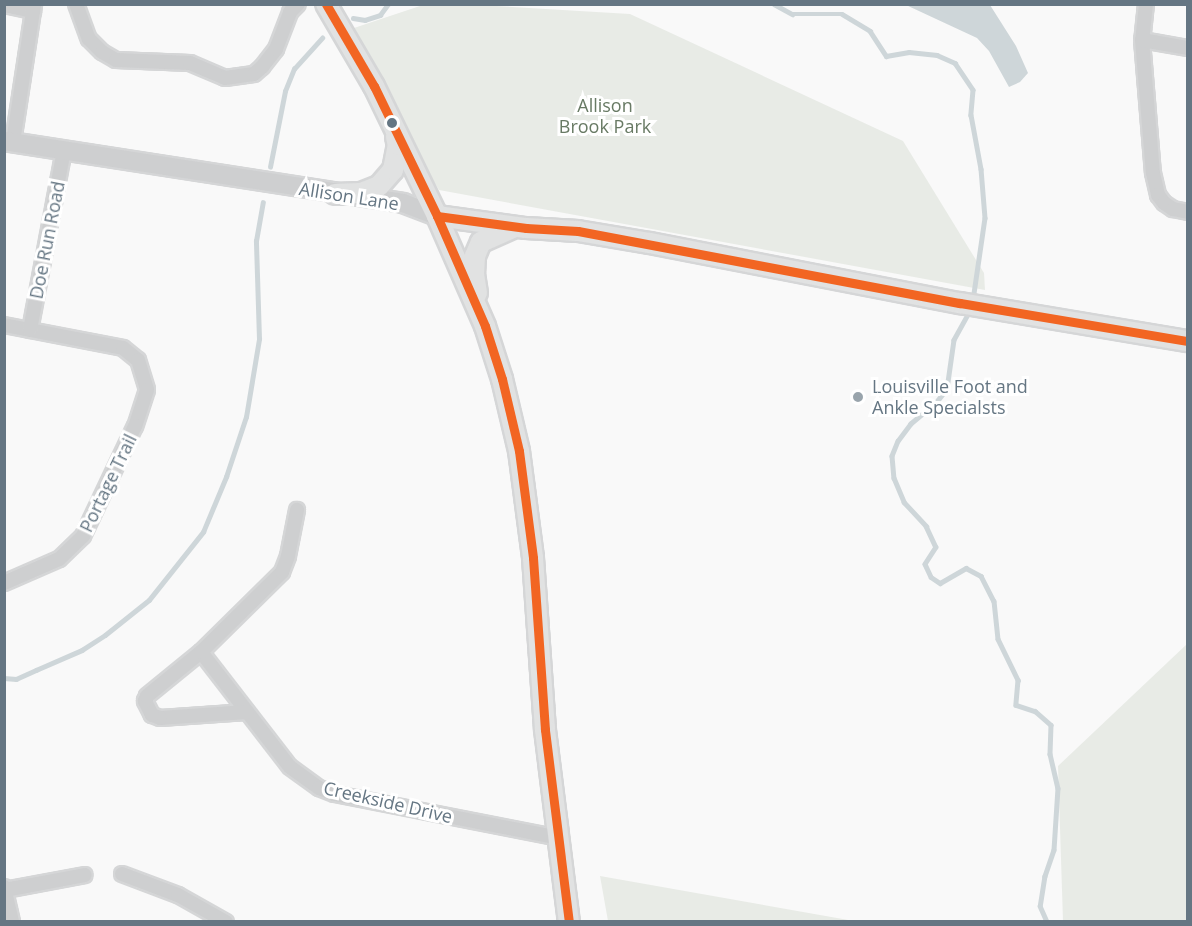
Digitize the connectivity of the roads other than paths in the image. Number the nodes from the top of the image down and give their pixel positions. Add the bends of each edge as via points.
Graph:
1 (76, 4) edge
2 (298, 4) edge
3 (326, 4) edge
4 (1146, 4) edge
5 (4, 5) edge
6 (33, 8) edge
7 (1142, 40) junction
8 (1188, 48) edge
9 (394, 128) junction
10 (9, 142) edge
11 (64, 150) junction
12 (335, 194) junction
13 (1188, 212) edge
14 (437, 216) junction
15 (519, 227) junction
16 (478, 307) junction
17 (4, 325) edge
18 (30, 330) junction
19 (1188, 341) edge
20 (297, 510) dead end
21 (4, 583) edge
22 (201, 652) junction
23 (247, 712) junction
24 (560, 838) junction
25 (122, 874) dead end
26 (86, 875) dead end
27 (5, 889) edge
28 (12, 921) edge
29 (226, 921) edge
30 (569, 921) edge

1 - 2 street via 89,39 116,60 190,63 225,78 254,74 262,67 276,50 290,12
3 - 9 main road
4 - 7 street
5 - 6 street
6 - 10 street
7 - 8 street
7 - 13 street via 1158,195 1173,209
9 - 12 main road via 398,145 393,170 379,186 361,193
9 - 14 main road
10 - 11 street, Allison Lane
11 - 12 street, Allison Lane
11 - 18 street, Doe Run Road
12 - 14 street, Allison Lane via 403,203
14 - 15 main road, Allison Lane
14 - 16 main road
15 - 16 main road via 481,242 474,275
15 - 19 main road, Allison Lane via 578,231 650,243 960,303
16 - 24 main road via 502,379 519,451 533,558 545,730
17 - 18 street
18 - 21 street, Portage Trail via 123,348 138,360 147,390 83,536 59,559
20 - 22 street via 282,572
22 - 23 street, Creekside Drive
22 - 23 street via 147,696 147,708 152,715 160,718
23 - 24 street, Creekside Drive via 290,767 319,788
24 - 30 main road
25 - 29 street via 154,884
26 - 27 street
27 - 28 street

